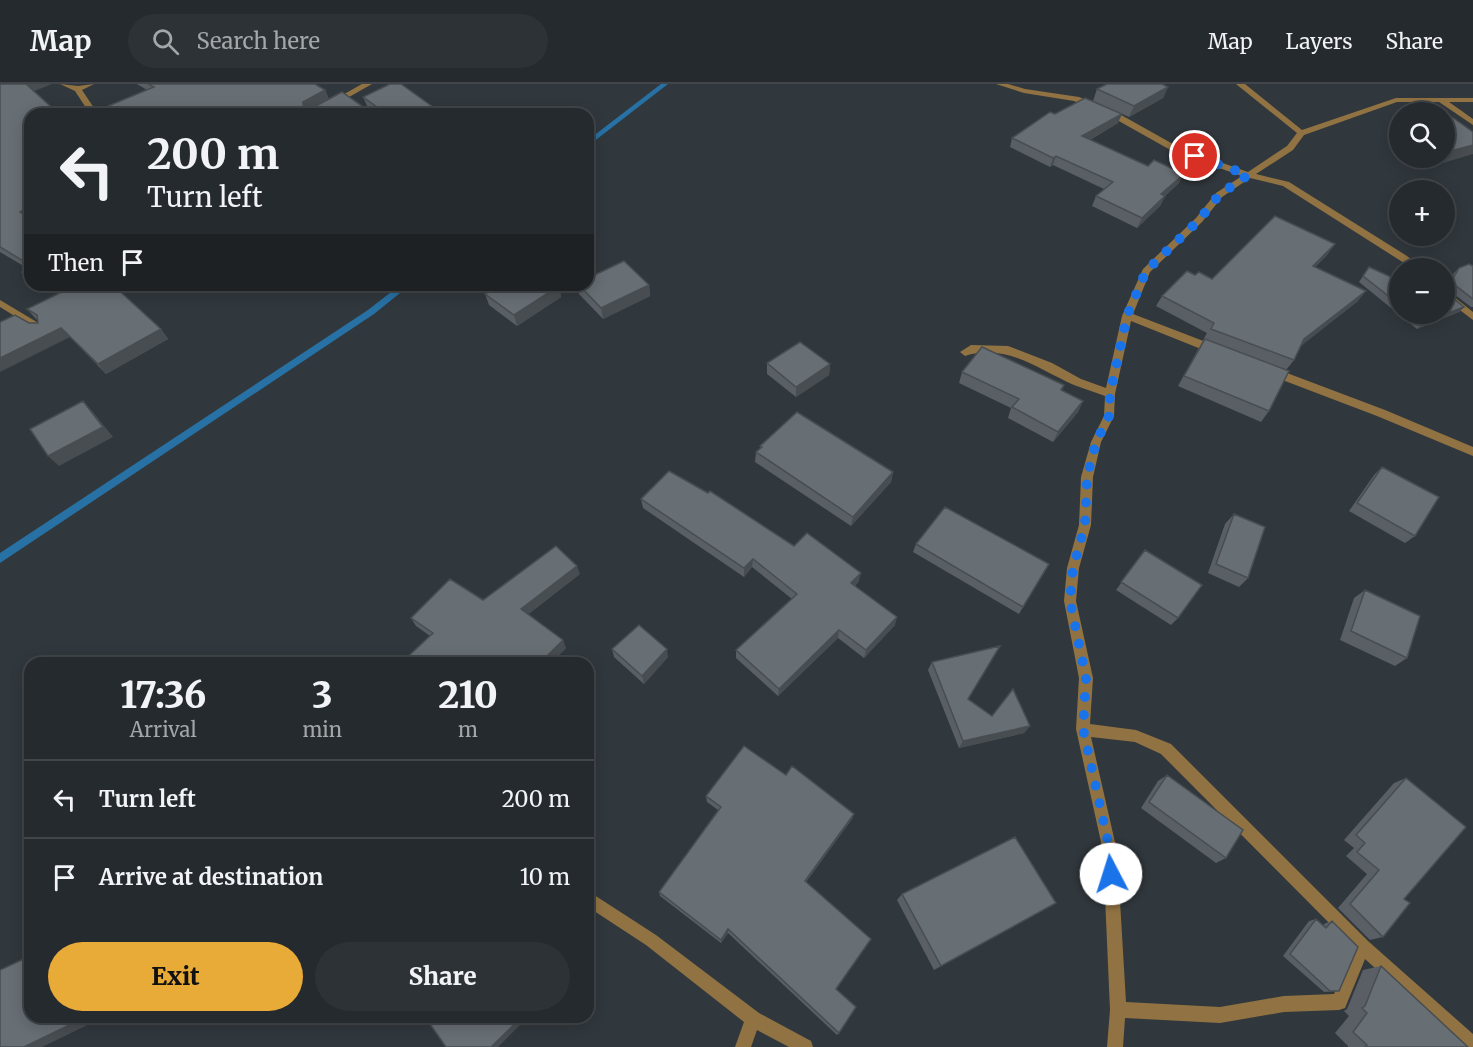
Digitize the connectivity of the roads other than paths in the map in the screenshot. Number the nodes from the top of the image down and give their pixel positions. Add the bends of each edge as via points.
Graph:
1 (64, 84) edge
2 (90, 84) edge
3 (368, 84) edge
4 (1000, 84) edge
5 (1240, 84) edge
6 (78, 89) junction
7 (1441, 100) junction
8 (1473, 100) edge
9 (90, 108) edge
10 (324, 108) edge
11 (1473, 123) edge
12 (1301, 133) junction
13 (1248, 175) junction
14 (1404, 258) edge
15 (1455, 301) edge
16 (0, 303) edge
17 (1127, 316) junction
18 (1473, 317) edge
19 (42, 329) edge
20 (965, 352) dead end
21 (1226, 354) edge
22 (1260, 366) edge
23 (1110, 394) junction
24 (1473, 452) edge
25 (1083, 729) junction
26 (594, 902) edge
27 (1363, 946) junction
28 (1118, 1010) junction
29 (753, 1019) junction
30 (1473, 1045) edge
31 (743, 1047) edge
32 (805, 1047) edge
33 (1115, 1047) edge

1 - 6 street
2 - 6 street
3 - 10 street
4 - 13 street via 1076,99 1177,150
5 - 12 street
6 - 9 street
7 - 8 street
7 - 11 street
7 - 12 street via 1396,100
12 - 13 street via 1290,148
13 - 14 street via 1286,183
13 - 17 street via 1219,195 1146,271
15 - 18 street
16 - 19 street
17 - 21 street
17 - 23 street
20 - 23 street via 1008,350
22 - 24 street
23 - 25 street via 1109,416 1096,442 1087,477 1085,525 1073,568 1070,601 1086,678
25 - 27 street via 1136,736 1166,749
25 - 28 street via 1110,851
26 - 29 street via 651,940
27 - 28 street via 1339,1002 1284,1004 1220,1015
27 - 30 street
28 - 33 street
29 - 31 street
29 - 32 street

